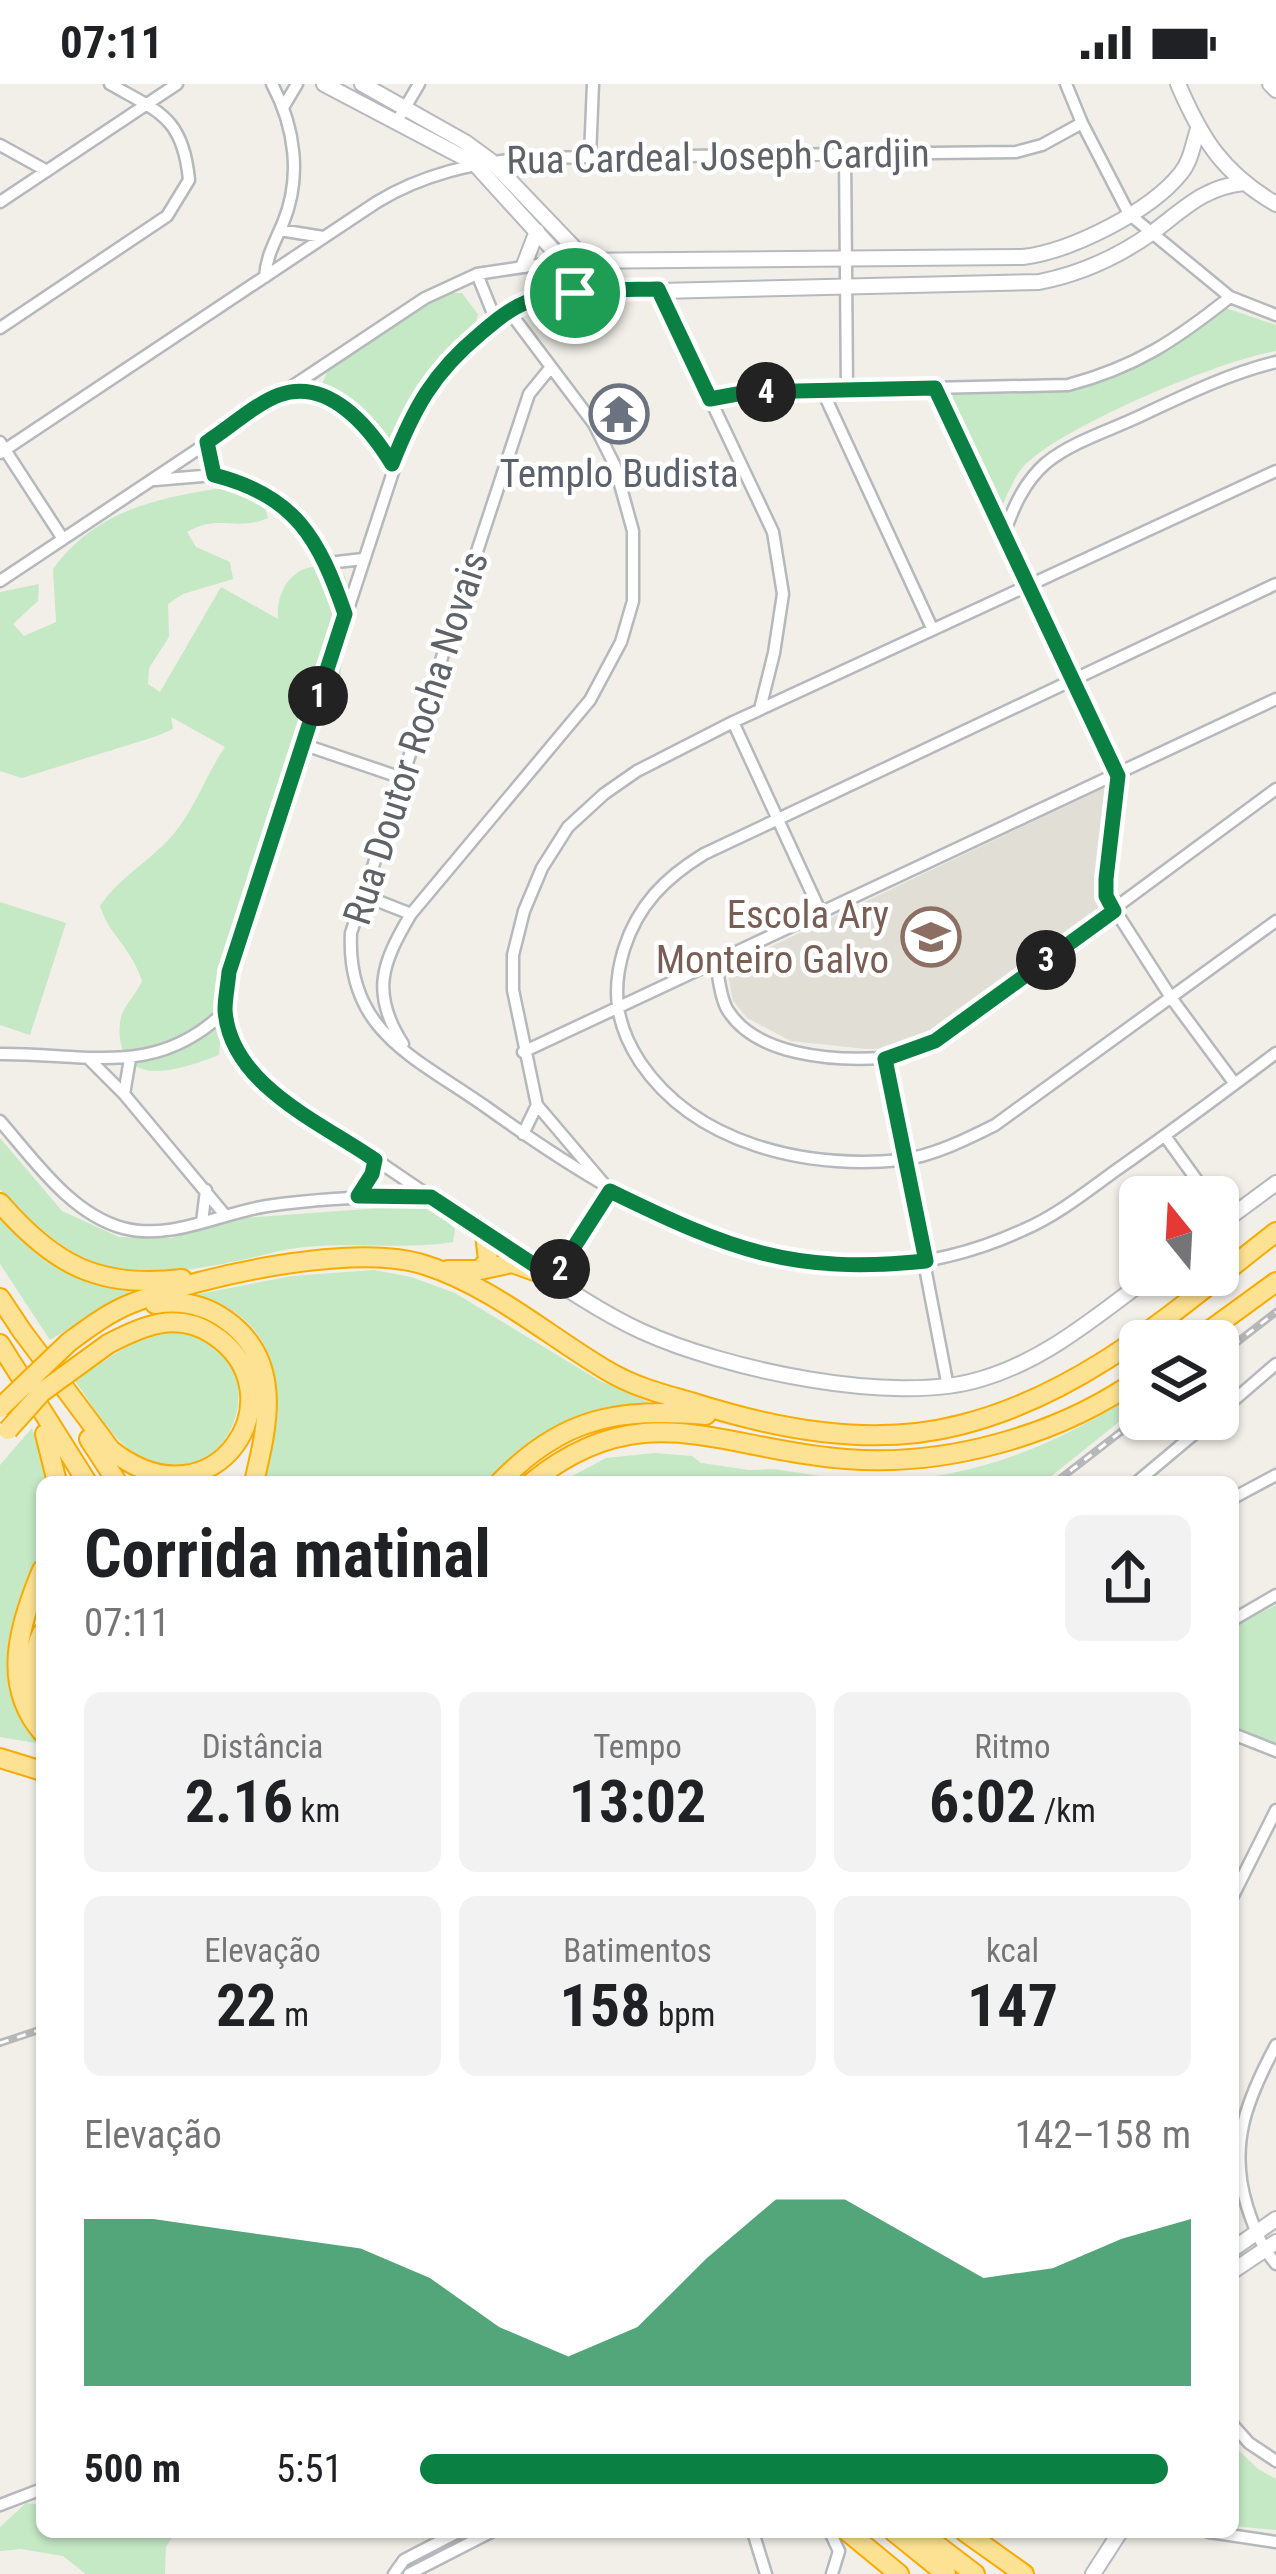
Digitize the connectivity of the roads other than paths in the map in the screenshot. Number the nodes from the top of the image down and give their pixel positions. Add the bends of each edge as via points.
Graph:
1 (110, 84) edge
2 (177, 84) edge
3 (272, 84) edge
4 (297, 84) edge
5 (324, 84) edge
6 (362, 84) edge
7 (418, 84) edge
8 (593, 84) edge
9 (1066, 84) edge
10 (1178, 84) edge
11 (148, 106) junction
12 (284, 106) junction
13 (405, 108) junction
14 (396, 123) junction
15 (1082, 123) junction
16 (1198, 129) junction
17 (0, 145) edge
18 (845, 153) junction
19 (590, 156) junction
20 (491, 161) junction
21 (474, 163) junction
22 (47, 172) junction
23 (1244, 183) junction
24 (0, 202) edge
25 (1276, 205) edge
26 (1129, 214) junction
27 (280, 230) junction
28 (537, 231) junction
29 (1150, 233) junction
30 (323, 237) junction
31 (848, 259) junction
32 (586, 260) junction
33 (563, 261) junction
34 (524, 266) junction
35 (477, 274) junction
36 (265, 278) junction
37 (849, 287) junction
38 (658, 289) junction
39 (598, 291) junction
40 (575, 293) junction
41 (1230, 297) junction
42 (509, 311) junction
43 (1276, 315) edge
44 (496, 321) junction
45 (0, 328) edge
46 (1276, 362) edge
47 (551, 367) junction
48 (935, 388) junction
49 (848, 390) junction
50 (823, 392) junction
51 (280, 394) junction
52 (710, 399) junction
53 (207, 442) junction
54 (2, 448) edge
55 (392, 464) junction
56 (1276, 471) edge
57 (214, 475) junction
58 (152, 480) junction
59 (1004, 534) junction
60 (63, 539) junction
61 (363, 559) junction
62 (328, 563) junction
63 (0, 581) edge
64 (1026, 584) junction
65 (1276, 584) edge
66 (345, 614) junction
67 (932, 628) junction
68 (1072, 679) junction
69 (1276, 699) edge
70 (760, 710) junction
71 (734, 722) junction
72 (302, 744) junction
73 (1118, 776) junction
74 (402, 778) junction
75 (1276, 789) edge
76 (778, 820) junction
77 (364, 896) junction
78 (1114, 911) junction
79 (410, 914) junction
80 (821, 914) junction
81 (1276, 921) edge
82 (716, 964) junction
83 (1172, 999) junction
84 (616, 1010) junction
85 (225, 1011) junction
86 (207, 1029) junction
87 (232, 1040) junction
88 (408, 1052) junction
89 (523, 1052) junction
90 (1276, 1053) edge
91 (0, 1054) edge
92 (88, 1058) junction
93 (130, 1059) junction
94 (885, 1059) junction
95 (1235, 1084) junction
96 (124, 1094) junction
97 (537, 1105) junction
98 (0, 1121) edge
99 (524, 1134) junction
100 (1165, 1136) junction
101 (375, 1160) junction
102 (905, 1160) junction
103 (1194, 1176) edge
104 (1276, 1183) edge
105 (206, 1190) junction
106 (610, 1191) junction
107 (358, 1196) junction
108 (431, 1197) junction
109 (0, 1203) edge
110 (1239, 1207) edge
111 (225, 1214) junction
112 (202, 1222) junction
113 (1276, 1232) edge
114 (485, 1234) junction
115 (926, 1261) junction
116 (436, 1269) junction
117 (480, 1270) junction
118 (253, 1271) junction
119 (554, 1278) junction
120 (1276, 1282) edge
121 (1124, 1296) edge
122 (0, 1298) edge
123 (1224, 1320) edge
124 (92, 1325) junction
125 (19, 1327) junction
126 (0, 1344) edge
127 (1276, 1364) edge
128 (0, 1366) edge
129 (948, 1387) junction
130 (1119, 1392) edge
131 (1239, 1396) edge
132 (0, 1408) edge
133 (740, 1418) junction
134 (45, 1433) junction
135 (4, 1436) edge
136 (1187, 1440) edge
137 (1276, 1475) edge
138 (56, 1476) edge
139 (81, 1476) edge
140 (82, 1476) edge
141 (114, 1476) edge
142 (255, 1476) edge
143 (507, 1476) edge
144 (541, 1476) edge
145 (1144, 1476) edge
146 (1239, 1495) edge
147 (36, 1586) edge
148 (1276, 1595) edge
149 (1239, 1616) edge
150 (36, 1651) edge
151 (36, 1681) edge
152 (36, 1724) edge
153 (1239, 1736) edge
154 (1276, 1751) edge
155 (0, 1754) edge
156 (36, 1757) edge
157 (36, 1769) edge
158 (1276, 1810) edge
159 (1239, 1884) edge
160 (1276, 2045) edge
161 (1239, 2134) edge
162 (1239, 2161) edge
163 (1276, 2218) edge
164 (1256, 2233) junction
165 (1239, 2245) edge
166 (1270, 2246) edge
167 (1276, 2264) edge
168 (1239, 2267) edge
169 (1239, 2432) edge
170 (1276, 2461) edge
171 (36, 2491) edge
172 (0, 2505) edge
173 (1239, 2536) edge
174 (446, 2538) edge
175 (479, 2538) edge
176 (755, 2538) edge
177 (833, 2538) edge
178 (855, 2538) edge
179 (901, 2538) edge
180 (928, 2538) edge
181 (971, 2538) edge
182 (1116, 2538) edge
183 (1276, 2542) edge
184 (394, 2574) edge
185 (409, 2574) edge
186 (766, 2574) edge
187 (832, 2574) edge
188 (899, 2574) edge
189 (946, 2574) edge
190 (975, 2574) edge
191 (1024, 2574) edge
192 (1093, 2574) edge

1 - 11 street
2 - 11 street
3 - 12 street
4 - 12 street
5 - 14 street
6 - 13 street
7 - 13 street
8 - 19 street
9 - 15 street
10 - 16 street
11 - 22 street
11 - 45 street via 169,118 182,142 189,180 180,199
12 - 27 street via 295,158
13 - 14 street
13 - 20 street
14 - 21 street
15 - 18 street, Rua Cardeal Joseph Cardjin via 1016,152
15 - 26 street
16 - 23 street
16 - 26 street via 1184,170
17 - 22 street
18 - 19 street, Rua Cardeal Joseph Cardjin
18 - 31 street
19 - 20 street, Rua Cardeal Joseph Cardjin
20 - 21 street, Rua Cardeal Joseph Cardjin
20 - 32 street
21 - 28 street
21 - 30 street, Rua Cardeal Joseph Cardjin via 398,189
22 - 24 street
23 - 25 street
23 - 29 street via 1198,196
26 - 29 street
26 - 31 street via 1050,253
27 - 30 street
27 - 36 street
28 - 33 street
28 - 34 street
29 - 37 street via 1086,270 1039,282
29 - 41 street
30 - 36 street, Rua Cardeal Joseph Cardjin
31 - 32 street
31 - 37 street
32 - 33 street
32 - 39 street
33 - 34 street
33 - 40 street
34 - 35 street
35 - 44 street
35 - 51 street via 425,298
36 - 54 street, Rua Cardeal Joseph Cardjin
37 - 38 street
37 - 49 street
38 - 39 street
38 - 52 street
39 - 40 street
40 - 42 street
41 - 43 street
41 - 48 street via 1167,346 1107,375 1025,389
42 - 44 street
42 - 47 street
44 - 55 street via 432,380
46 - 59 street via 1067,450 1028,483
47 - 74 street, Rua Doutor Rocha Novais via 529,394
47 - 79 street via 594,424 625,493 633,601 590,700
48 - 49 street
48 - 59 street
49 - 50 street
50 - 52 street
50 - 67 street
51 - 53 street
51 - 55 street via 333,400 349,410
52 - 70 street via 773,532 782,576
53 - 57 street
53 - 58 street
54 - 60 street
55 - 61 street
56 - 64 street
57 - 58 street
57 - 62 street via 296,515
58 - 60 street
59 - 64 street
60 - 63 street
61 - 62 street
61 - 66 street
62 - 66 street
64 - 67 street
64 - 68 street
65 - 68 street
66 - 72 street
67 - 70 street
68 - 73 street
68 - 76 street
69 - 73 street
70 - 71 street
71 - 76 street
71 - 89 street via 604,794 550,854 513,955
72 - 74 street
72 - 85 street via 229,972
73 - 78 street via 1106,879
73 - 80 street
74 - 77 street, Rua Doutor Rocha Novais
75 - 78 street
76 - 80 street
76 - 84 street via 704,854 658,887 629,933
77 - 79 street
77 - 88 street, Rua Doutor Rocha Novais via 350,933 355,992 382,1033
78 - 83 street
78 - 94 street via 935,1041
79 - 88 street via 385,966 382,995
80 - 82 street
81 - 83 street
82 - 84 street
82 - 94 street via 726,1008 755,1038
83 - 95 street
83 - 102 street via 995,1125
84 - 89 street
84 - 102 street via 652,1081 707,1125 799,1156
85 - 86 street
85 - 87 street
86 - 87 street
86 - 93 street
87 - 101 street via 269,1087
88 - 99 street, Rua Doutor Rocha Novais
89 - 97 street
90 - 95 street, Rua Doutor Rocha Novais
91 - 92 street
92 - 93 street
92 - 96 street
93 - 96 street
94 - 102 street
95 - 100 street, Rua Doutor Rocha Novais
96 - 105 street
97 - 99 street
97 - 106 street
98 - 112 street via 53,1183 102,1220 149,1231
99 - 106 street, Rua Doutor Rocha Novais
100 - 103 street
100 - 115 street, Rua Doutor Rocha Novais via 1025,1230
101 - 107 street
101 - 108 street
102 - 115 street
104 - 110 street
105 - 111 street
105 - 112 street
106 - 115 street, Rua Doutor Rocha Novais via 765,1256 851,1266
106 - 119 street
107 - 108 street
107 - 111 street
108 - 114 street
109 - 118 highway via 47,1251 93,1274 161,1282
111 - 112 street
113 - 133 highway via 1108,1362 1014,1408 958,1426 888,1434
114 - 117 highway via 488,1260
114 - 119 street
115 - 129 street
116 - 117 highway
116 - 118 highway via 361,1257
116 - 133 highway via 610,1373
117 - 119 highway via 512,1264
118 - 124 highway via 148,1298
119 - 129 street via 684,1348 873,1388
120 - 123 highway
121 - 129 street via 1058,1345
122 - 125 highway
124 - 132 highway, bridge
124 - 142 highway via 161,1302 206,1308 238,1328 258,1355 268,1392
125 - 135 highway, bridge via 111,1450 148,1474 207,1470 233,1449 247,1421 240,1360 203,1328 161,1322 108,1344 42,1392
125 - 141 highway
126 - 140 highway
127 - 131 street
128 - 134 highway
130 - 144 highway via 1034,1431 954,1453 850,1460 661,1431 582,1448
133 - 143 highway via 609,1415 546,1441
134 - 138 highway
134 - 139 highway
136 - 145 street
137 - 146 street
147 - 152 highway via 14,1668
148 - 149 street
150 - 151 highway
153 - 154 street
155 - 156 highway
155 - 157 highway
158 - 159 street
160 - 161 street
162 - 164 street
163 - 164 street
164 - 165 street
164 - 166 street
166 - 167 street
166 - 168 street
169 - 170 street
171 - 172 street
173 - 183 street
174 - 184 street
175 - 185 street
176 - 186 street
177 - 187 street via 839,2551
178 - 188 highway
179 - 189 highway
180 - 190 highway
181 - 191 highway
182 - 192 street

